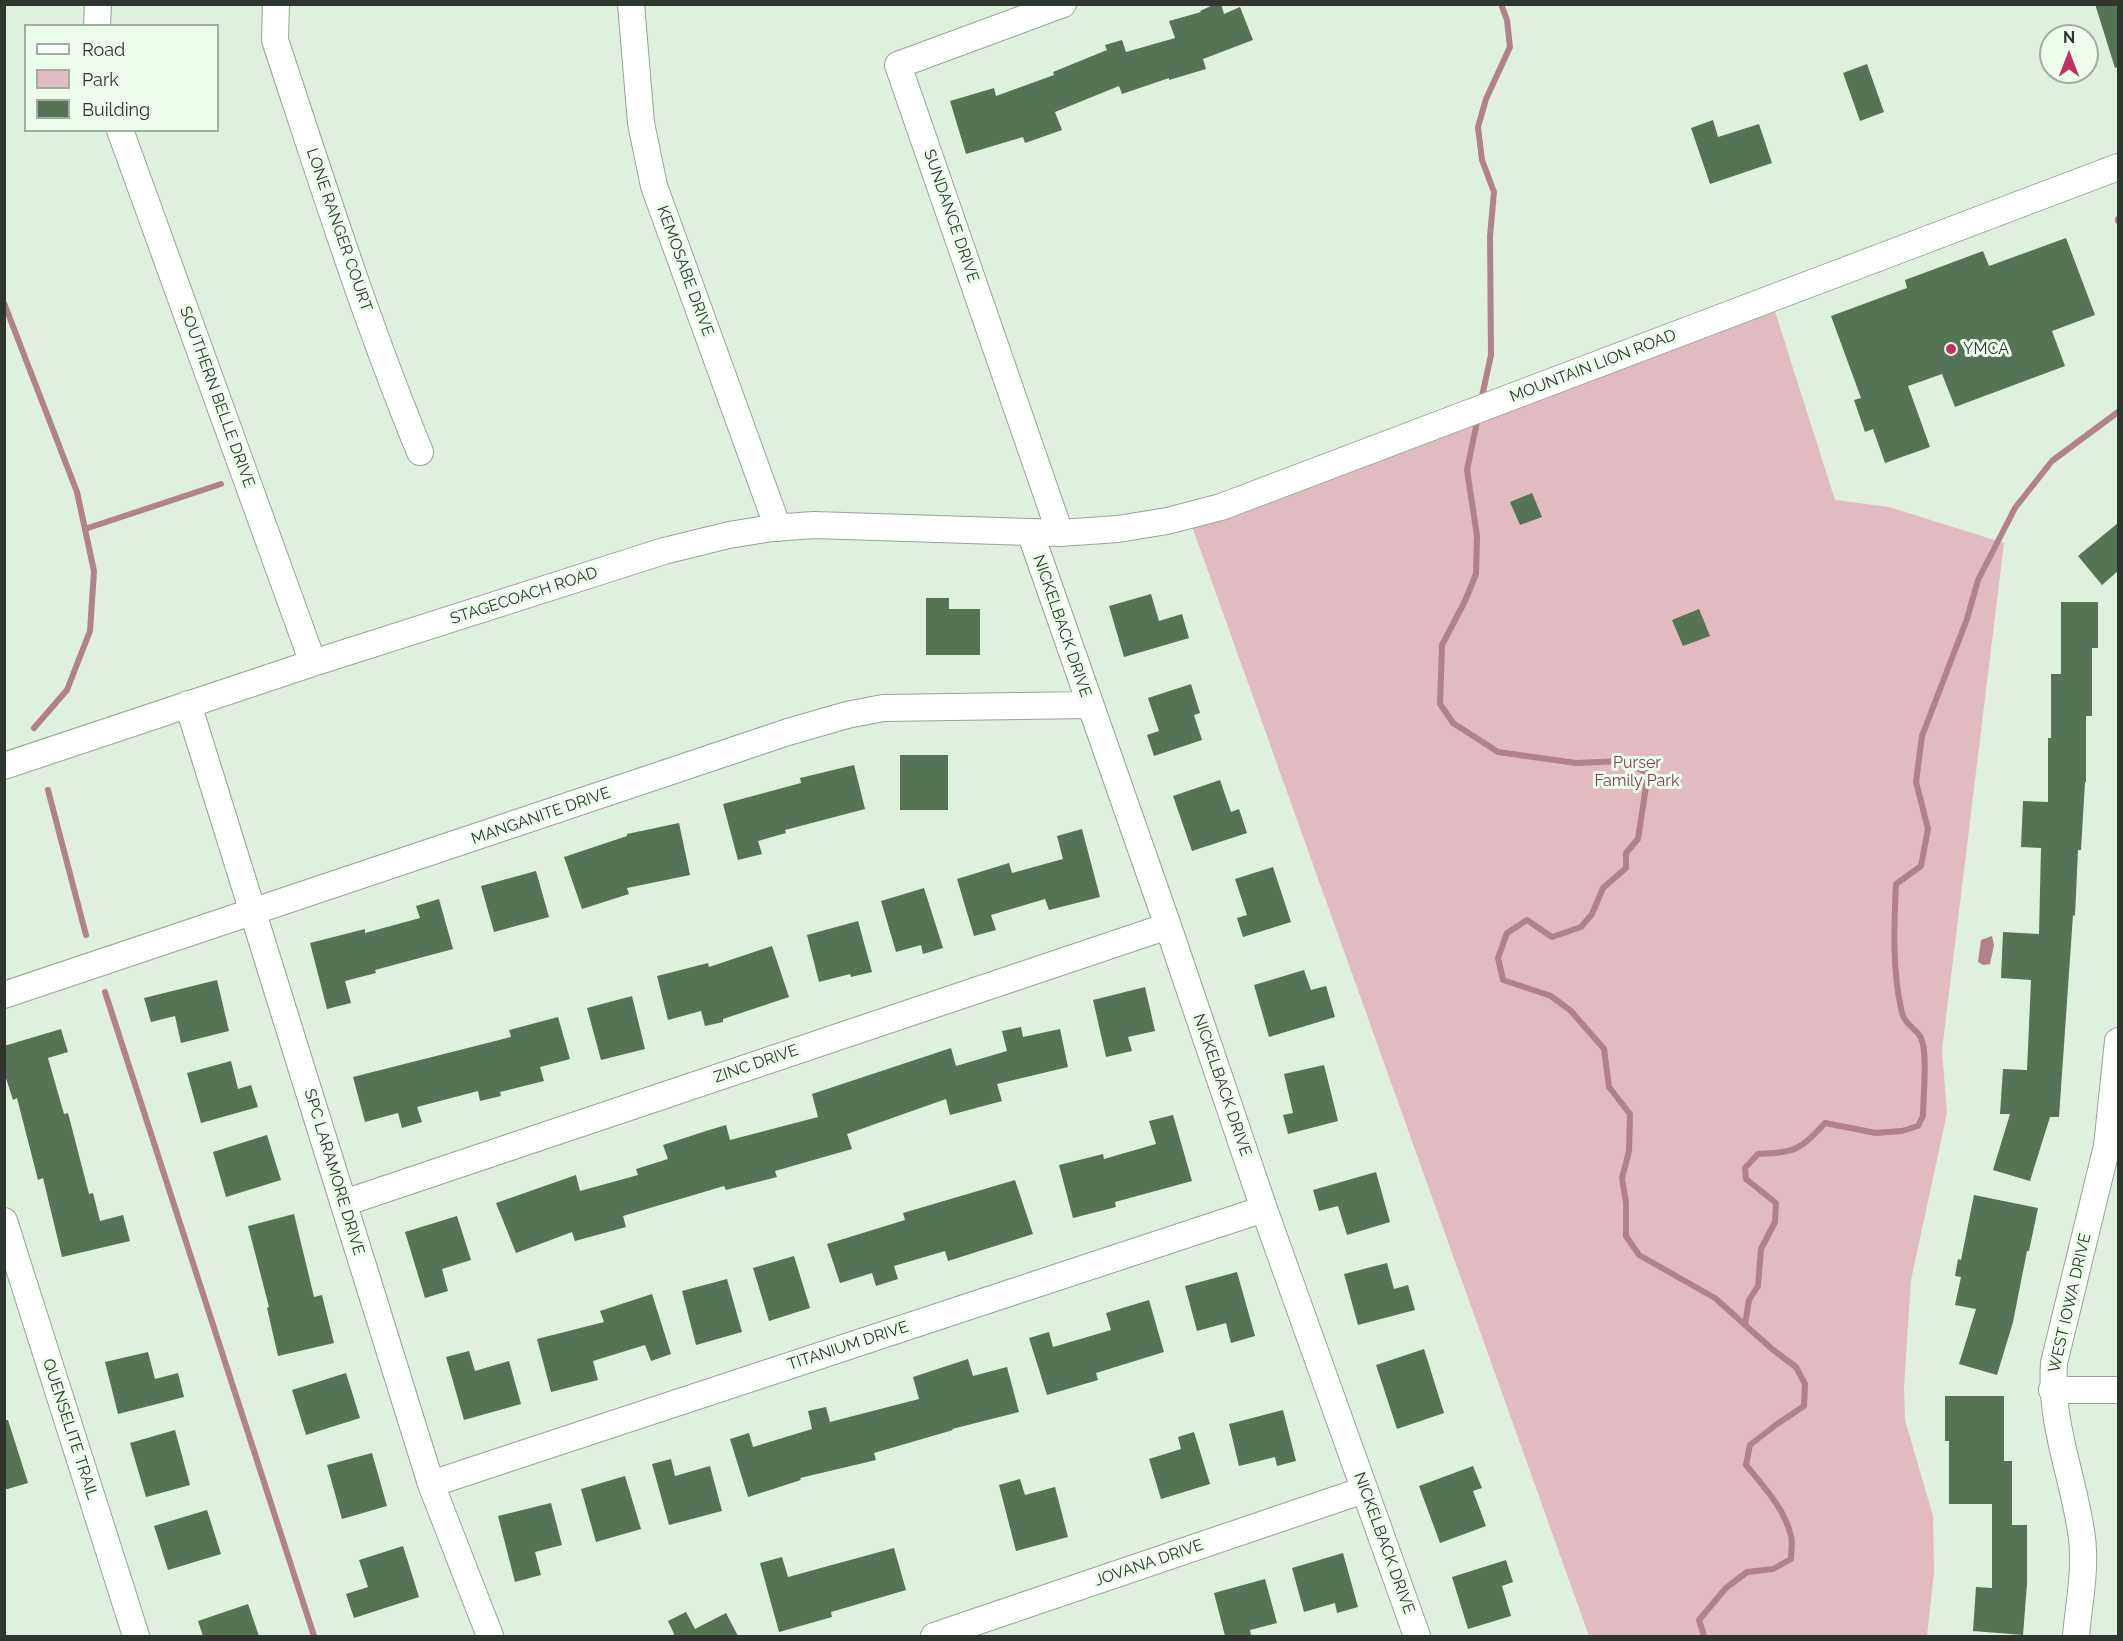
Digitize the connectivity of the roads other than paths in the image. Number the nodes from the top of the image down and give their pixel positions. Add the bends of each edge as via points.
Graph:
1 (98, 4) edge
2 (276, 4) edge
3 (631, 4) edge
4 (1063, 4) edge
5 (97, 24) edge
6 (121, 132) edge
7 (2118, 167) edge
8 (420, 452) dead end
9 (778, 528) junction
10 (1030, 532) junction
11 (1060, 533) junction
12 (313, 663) junction
13 (188, 704) junction
14 (1089, 705) junction
15 (4, 766) edge
16 (252, 913) junction
17 (1168, 926) junction
18 (4, 995) edge
19 (2118, 1041) edge
20 (2117, 1081) edge
21 (344, 1203) junction
22 (1264, 1209) junction
23 (4, 1221) edge
24 (2052, 1390) junction
25 (2118, 1390) edge
26 (431, 1484) junction
27 (1364, 1490) junction
28 (483, 1635) edge
29 (136, 1636) edge
30 (934, 1636) edge
31 (1417, 1636) edge
32 (2076, 1636) edge

1 - 5 street
2 - 8 street, LONE RANGER COURT via 275,40 345,255
3 - 9 street, KEMOSABE DRIVE via 641,123 654,186
4 - 11 street, SUNDANCE DRIVE via 898,65
6 - 12 street, SOUTHERN BELLE DRIVE
7 - 11 street, MOUNTAIN LION ROAD via 1221,507 1118,529
9 - 10 street, STAGECOACH ROAD via 814,525
9 - 12 street, STAGECOACH ROAD via 664,551
10 - 11 street, STAGECOACH ROAD
10 - 14 street, NICKELBACK DRIVE
12 - 13 street, STAGECOACH ROAD
13 - 15 street, STAGECOACH ROAD
13 - 16 street, SPC LARAMORE DRIVE
14 - 16 street, MANGANITE DRIVE via 883,708 847,715
14 - 17 street, NICKELBACK DRIVE
16 - 18 street, MANGANITE DRIVE
16 - 21 street, SPC LARAMORE DRIVE
17 - 21 street, ZINC DRIVE
17 - 22 street, NICKELBACK DRIVE
19 - 20 street, WEST IOWA DRIVE
20 - 24 street, WEST IOWA DRIVE via 2107,1146 2054,1363
21 - 26 street, SPC LARAMORE DRIVE
22 - 26 street, TITANIUM DRIVE
22 - 27 street, NICKELBACK DRIVE
23 - 29 street, QUENSELITE TRAIL
24 - 25 street
24 - 32 street, WEST IOWA DRIVE via 2056,1425 2082,1532
26 - 28 street, SPC LARAMORE DRIVE
27 - 30 street, JOVANA DRIVE
27 - 31 street, NICKELBACK DRIVE

